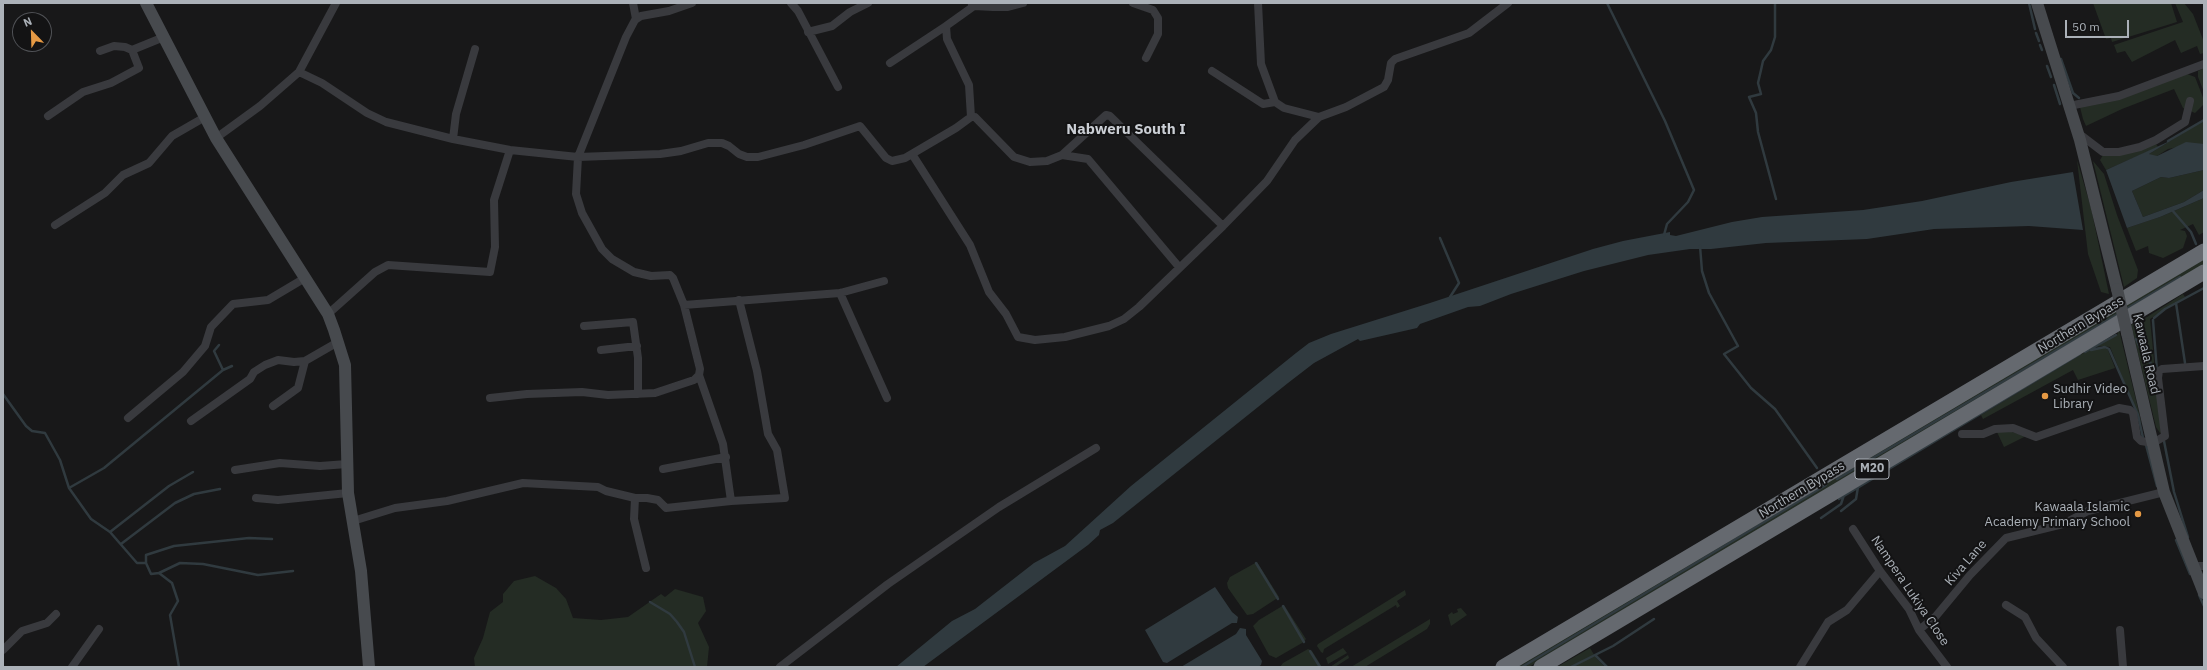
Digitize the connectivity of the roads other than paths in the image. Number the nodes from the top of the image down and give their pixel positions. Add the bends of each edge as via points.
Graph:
1 (146, 3) edge
2 (336, 3) edge
3 (633, 3) edge
4 (692, 3) edge
5 (791, 3) edge
6 (868, 3) edge
7 (1023, 3) edge
8 (1133, 3) edge
9 (1258, 3) edge
10 (1508, 3) edge
11 (2037, 3) edge
12 (973, 5) edge
13 (636, 19) junction
14 (946, 26) junction
15 (808, 32) junction
16 (164, 37) junction
17 (475, 49) dead end
18 (132, 50) junction
19 (100, 51) dead end
20 (1146, 58) dead end
21 (890, 63) dead end
22 (2204, 64) edge
23 (1212, 71) dead end
24 (299, 72) junction
25 (838, 86) dead end
26 (2190, 101) dead end
27 (1276, 102) junction
28 (2069, 106) junction
29 (48, 116) dead end
30 (205, 117) junction
31 (971, 117) junction
32 (1319, 117) junction
33 (2078, 133) junction
34 (216, 138) junction
35 (453, 139) junction
36 (510, 150) junction
37 (912, 154) junction
38 (1062, 155) junction
39 (578, 157) junction
40 (55, 226) dead end
41 (1223, 226) junction
42 (2204, 251) edge
43 (1179, 267) junction
44 (2204, 272) edge
45 (304, 278) junction
46 (884, 281) dead end
47 (840, 293) junction
48 (739, 300) junction
49 (684, 304) junction
50 (328, 314) junction
51 (584, 326) dead end
52 (338, 342) junction
53 (637, 346) junction
54 (601, 350) dead end
55 (305, 361) junction
56 (2204, 366) edge
57 (699, 375) junction
58 (638, 394) junction
59 (490, 398) dead end
60 (887, 398) dead end
61 (273, 406) dead end
62 (128, 418) dead end
63 (191, 421) dead end
64 (1962, 434) dead end
65 (2153, 444) junction
66 (1096, 448) dead end
67 (726, 457) junction
68 (347, 464) junction
69 (663, 469) dead end
70 (235, 470) dead end
71 (348, 493) junction
72 (2160, 493) junction
73 (256, 498) dead end
74 (635, 498) junction
75 (731, 501) junction
76 (353, 521) junction
77 (1853, 529) dead end
78 (2198, 566) edge
79 (646, 568) dead end
80 (1880, 571) junction
81 (2204, 593) edge
82 (2006, 605) dead end
83 (56, 614) dead end
84 (99, 629) dead end
85 (1919, 630) junction
86 (2120, 630) dead end
87 (3, 650) edge
88 (72, 667) edge
89 (369, 667) edge
90 (780, 667) edge
91 (1504, 667) edge
92 (1541, 667) edge
93 (1800, 667) edge
94 (1947, 667) edge
95 (2063, 667) edge
96 (2123, 667) edge

1 - 16 street
2 - 24 street
3 - 13 street
4 - 13 street
5 - 15 street
6 - 15 street via 850,12 832,26
7 - 12 street via 1008,7
8 - 20 street via 1153,10 1158,18 1158,34
9 - 27 street via 1261,64
10 - 32 street via 1470,33 1395,59 1391,63 1384,87 1346,107
11 - 28 street, Kawaala Road
12 - 14 street
13 - 39 street via 626,37
14 - 21 street
14 - 31 street via 947,39 969,85
15 - 25 street
16 - 18 street
16 - 30 street
17 - 35 street via 456,114
18 - 19 street via 114,46
18 - 29 street via 139,68 111,83 83,92
22 - 28 street via 2119,96
23 - 27 street via 1263,104
24 - 34 street via 260,106
24 - 35 street via 386,122
26 - 33 street via 2185,122 2140,147 2119,152 2102,152
27 - 32 street via 1284,108
28 - 33 street, Kawaala Road
30 - 34 street
30 - 40 street via 172,136 149,163 123,176 105,193
31 - 37 street
31 - 38 street via 975,117 1018,160 1047,161
32 - 41 street via 1295,140 1267,181
33 - 65 street, Kawaala Road, bridge
34 - 45 street
35 - 36 street
36 - 39 street
36 - 50 street via 494,200 495,247 490,272 388,265 375,272
37 - 39 street via 892,161 886,158 860,126 758,157 739,154 722,143 708,143 660,154
37 - 43 street via 970,245 989,292 1006,314 1015,332 1022,338 1035,340 1065,337 1110,326 1124,319
38 - 41 street via 1103,117 1110,116
38 - 43 street via 1088,159
39 - 49 street via 576,194 582,213 602,249 612,259 634,272 650,276 670,275
41 - 43 street
42 - 91 highway, Northern Bypass
44 - 92 highway, Northern Bypass / M20
45 - 50 street
45 - 62 street via 268,300 233,304 212,327 205,346 183,372
46 - 47 street
47 - 48 street
47 - 60 street
48 - 49 street
48 - 75 street via 757,370 768,434 777,450 785,498
49 - 57 street via 700,369
50 - 52 street
51 - 53 street via 633,322
52 - 55 street
52 - 68 street via 345,365
53 - 54 street
53 - 58 street
55 - 61 street via 298,388
55 - 63 street via 278,360 265,365 254,372 250,379
56 - 65 street via 2162,369 2158,378 2165,436
57 - 58 street via 694,380 655,393
57 - 67 street
58 - 59 street via 574,393
64 - 65 street via 1983,434 1995,429 2013,428 2036,437 2119,408 2133,413 2140,441
65 - 72 street, Kawaala Road
66 - 90 street via 999,507 888,584
67 - 69 street
67 - 75 street
68 - 70 street via 320,466 280,463
68 - 71 street
71 - 73 street via 278,500
71 - 76 street
72 - 78 street, Kawaala Road
72 - 85 street, Kiva Lane via 2088,511 2063,524 2006,538 1970,575 1936,616
74 - 75 street via 658,500 666,508
74 - 76 street via 598,487 522,483 448,501 395,508
74 - 79 street via 634,518
76 - 89 street via 361,571
77 - 80 street, Nampera Lukiya Close
78 - 81 street, Kawaala Road
80 - 85 street, Nampera Lukiya Close via 1909,609
80 - 93 street via 1852,605 1828,622
82 - 95 street via 2025,618 2036,638
83 - 87 street via 47,623 22,631
84 - 88 street
85 - 94 street, Nampera Lukiya Close
86 - 96 street

